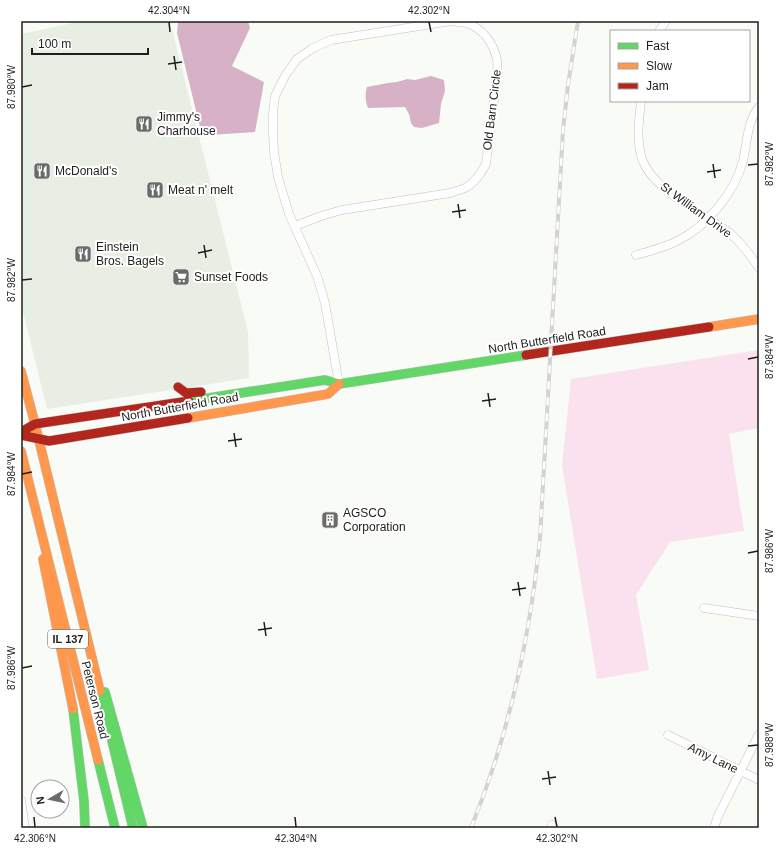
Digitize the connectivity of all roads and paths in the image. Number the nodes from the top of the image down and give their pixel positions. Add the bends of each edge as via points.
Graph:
1 (666, 21) edge
2 (474, 23) edge
3 (660, 30) edge
4 (641, 102) edge
5 (759, 106) edge
6 (708, 218) junction
7 (295, 226) junction
8 (636, 255) dead end
9 (759, 268) edge
10 (759, 320) edge
11 (21, 371) edge
12 (339, 384) junction
13 (178, 387) dead end
14 (271, 388) junction
15 (173, 402) junction
16 (202, 415) junction
17 (35, 424) junction
18 (21, 432) edge
19 (21, 435) edge
20 (39, 439) junction
21 (21, 451) edge
22 (35, 508) junction
23 (71, 573) junction
24 (704, 608) dead end
25 (759, 616) edge
26 (759, 734) edge
27 (668, 735) dead end
28 (740, 771) junction
29 (759, 780) edge
30 (21, 800) edge
31 (26, 828) edge
32 (85, 828) edge
33 (114, 828) edge
34 (133, 828) edge
35 (143, 828) edge
36 (714, 828) edge

1 - 3 street
2 - 7 street, Old Barn Circle via 489,39 498,61 486,164 473,183 450,193 342,210
2 - 7 street, Old Barn Circle via 451,22 331,40 297,59 285,76 276,96 273,113 274,152 278,177
4 - 6 street, St William Drive via 638,139 642,160 660,185
5 - 6 street via 750,126 743,163 724,201
6 - 8 street via 692,233 679,240
6 - 9 street, St William Drive via 732,234
7 - 12 street, Old Barn Circle via 317,276 325,303
10 - 12 main road, North Butterfield Road
11 - 17 main road, Peterson Road / IL 137
12 - 14 main road, North Butterfield Road via 326,380
12 - 16 main road, North Butterfield Road via 328,394
13 - 14 main road via 186,393 260,386
14 - 15 main road, North Butterfield Road
15 - 16 main road
15 - 17 main road, North Butterfield Road
16 - 20 main road, North Butterfield Road via 49,441
17 - 18 main road, North Butterfield Road
17 - 20 main road, Peterson Road / IL 137
19 - 20 main road, North Butterfield Road
20 - 23 main road, Peterson Road / IL 137
21 - 22 main road, Peterson Road / IL 137
22 - 32 main road, Peterson Road via 74,716
22 - 33 main road, Peterson Road / IL 137
23 - 34 main road, Peterson Road / IL 137
23 - 35 main road, Peterson Road
24 - 25 street
26 - 28 street
27 - 28 street, Amy Lane
28 - 29 street, Amy Lane
28 - 36 street
30 - 31 street

